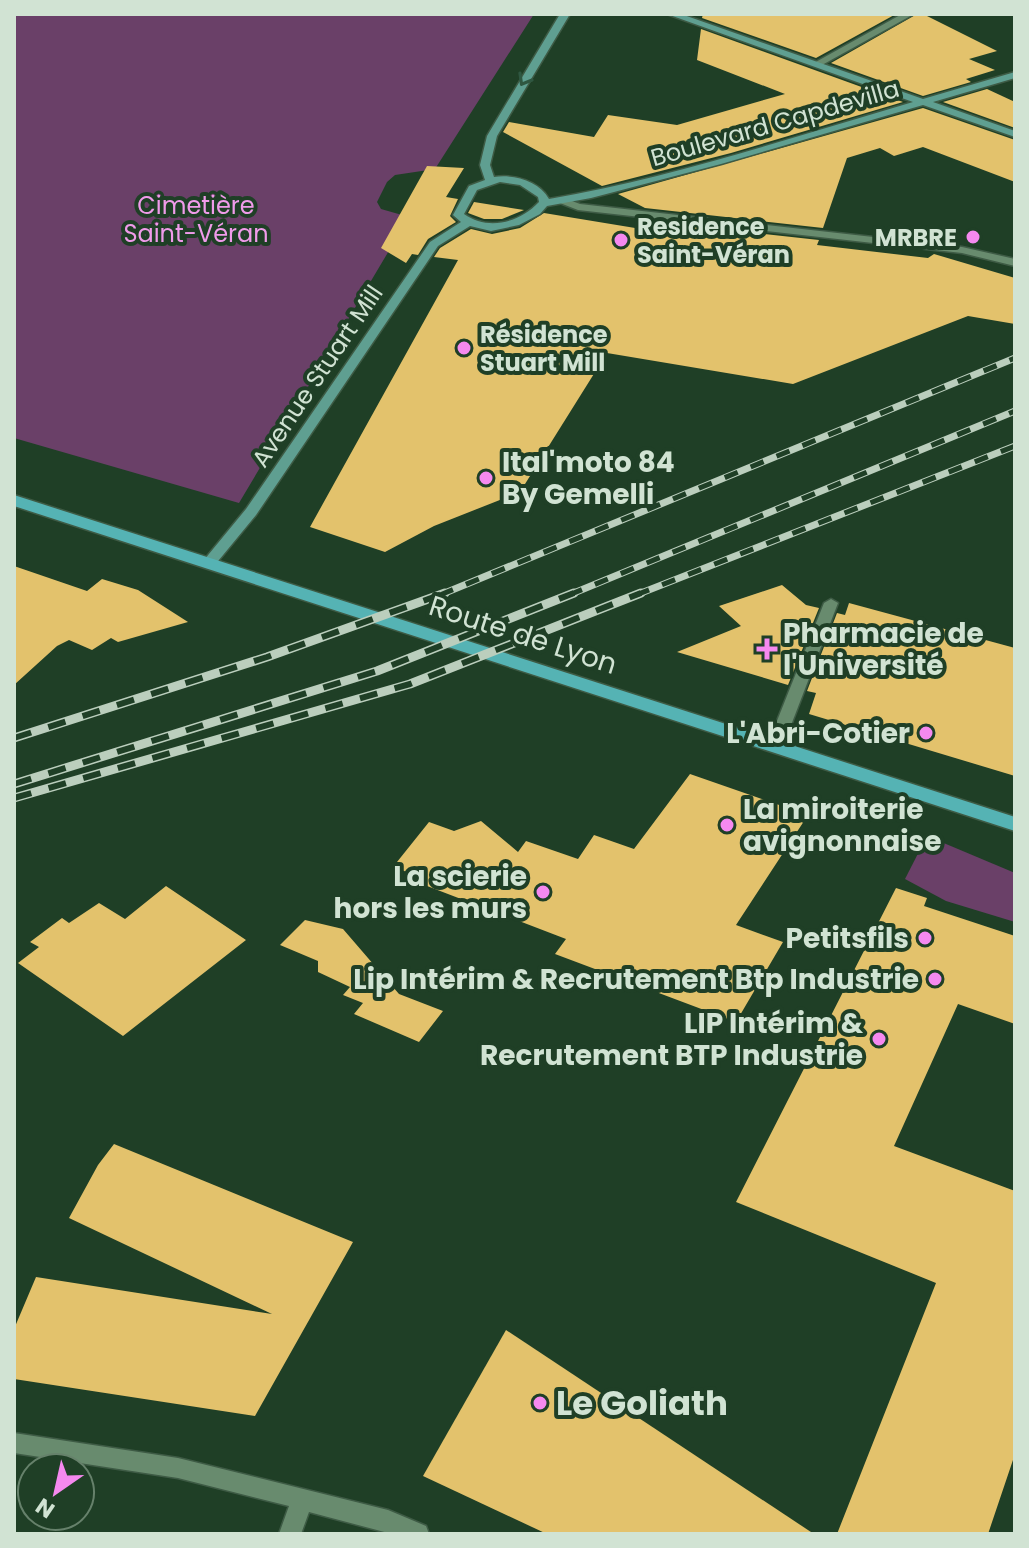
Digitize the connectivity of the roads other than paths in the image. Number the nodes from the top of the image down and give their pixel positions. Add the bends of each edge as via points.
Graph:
1 (565, 14) edge
2 (909, 14) edge
3 (679, 15) edge
4 (819, 63) junction
5 (1015, 75) edge
6 (924, 102) junction
7 (1015, 134) edge
8 (490, 180) junction
9 (564, 201) junction
10 (544, 203) junction
11 (468, 223) junction
12 (1015, 263) edge
13 (14, 500) edge
14 (209, 563) junction
15 (831, 603) dead end
16 (775, 746) junction
17 (1015, 824) edge
18 (14, 1443) edge
19 (302, 1501) junction
20 (290, 1534) edge
21 (418, 1534) edge

1 -> 8 street via 492,136 485,165
2 - 4 street
3 - 4 street
4 - 6 street
5 - 6 street, Boulevard Capdevilla
6 - 7 street
6 - 9 street, Boulevard Capdevilla
8 - 10 street via 523,182 538,190
8 - 11 street via 473,188 460,210 458,215
9 - 10 street, Boulevard Capdevilla
9 - 12 street via 578,207 962,250
10 - 11 street via 508,225
11 - 14 street, Avenue Stuart Mill via 434,244 251,512
13 - 14 main road, Route de Lyon
14 - 16 main road, Route de Lyon
15 - 16 street
16 - 17 main road, Route de Lyon
18 - 19 street via 178,1468
19 - 20 street
19 - 21 street via 388,1521

